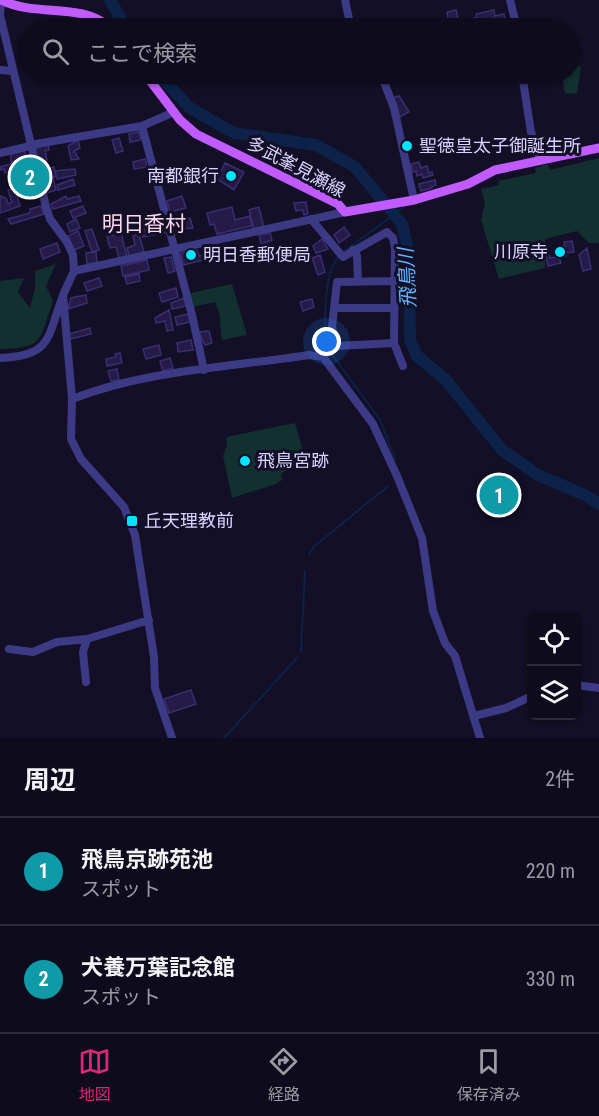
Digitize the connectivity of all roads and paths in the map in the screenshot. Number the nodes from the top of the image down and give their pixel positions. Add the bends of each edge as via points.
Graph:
1 (1, 0) edge
2 (345, 0) edge
3 (510, 0) edge
4 (99, 18) edge
5 (349, 18) edge
6 (514, 18) edge
7 (0, 70) edge
8 (13, 71) junction
9 (153, 84) edge
10 (385, 84) edge
11 (524, 84) edge
12 (174, 112) junction
13 (142, 126) junction
14 (30, 146) junction
15 (599, 148) edge
16 (0, 153) edge
17 (540, 160) junction
18 (414, 200) junction
19 (345, 212) junction
20 (311, 219) junction
21 (174, 249) junction
22 (353, 250) junction
23 (74, 271) junction
24 (395, 281) junction
25 (358, 282) junction
26 (63, 295) junction
27 (334, 308) junction
28 (394, 308) junction
29 (394, 343) junction
30 (0, 358) edge
31 (403, 366) dead end
32 (204, 370) junction
33 (72, 399) junction
34 (149, 620) junction
35 (87, 639) junction
36 (9, 648) dead end
37 (86, 682) dead end
38 (581, 686) edge
39 (599, 688) edge
40 (527, 698) edge
41 (474, 716) junction
42 (172, 738) edge
43 (480, 738) edge

1 - 4 main road via 26,9 81,12
1 - 8 street via 0,15
2 - 5 street
3 - 6 street
7 - 8 street
8 - 14 street
9 - 12 main road, 多武峯見瀬線
10 - 18 street via 394,108
11 - 17 street
12 - 13 street
12 - 19 main road, 多武峯見瀬線 via 196,134 338,204
13 - 14 street
13 - 21 street
14 - 16 street
14 - 23 street via 50,219 68,242
15 - 17 main road, 多武峯見瀬線
17 - 18 main road, 多武峯見瀬線 via 495,170 468,184
18 - 19 main road, 多武峯見瀬線
19 - 20 street
20 - 21 street
20 - 22 street via 340,254
21 - 23 street
21 - 32 street
22 - 24 street via 387,232 395,248
22 - 25 street via 357,256
23 - 26 street
24 - 25 street
24 - 28 street
25 - 27 street via 337,282
26 - 30 street via 44,346 34,353
26 - 33 street
27 - 28 street
27 - 29 street via 332,327 337,346
28 - 29 street
29 - 31 street
32 - 33 street via 112,385
32 - 41 street via 309,355 323,357 373,424 402,487 422,538 433,610 445,643 455,657
33 - 34 street via 71,439 81,459 124,507 135,535
34 - 35 street
34 - 42 street via 155,687
35 - 36 street via 57,642 33,652
35 - 37 street
38 - 39 street
40 - 41 street
41 - 43 street

